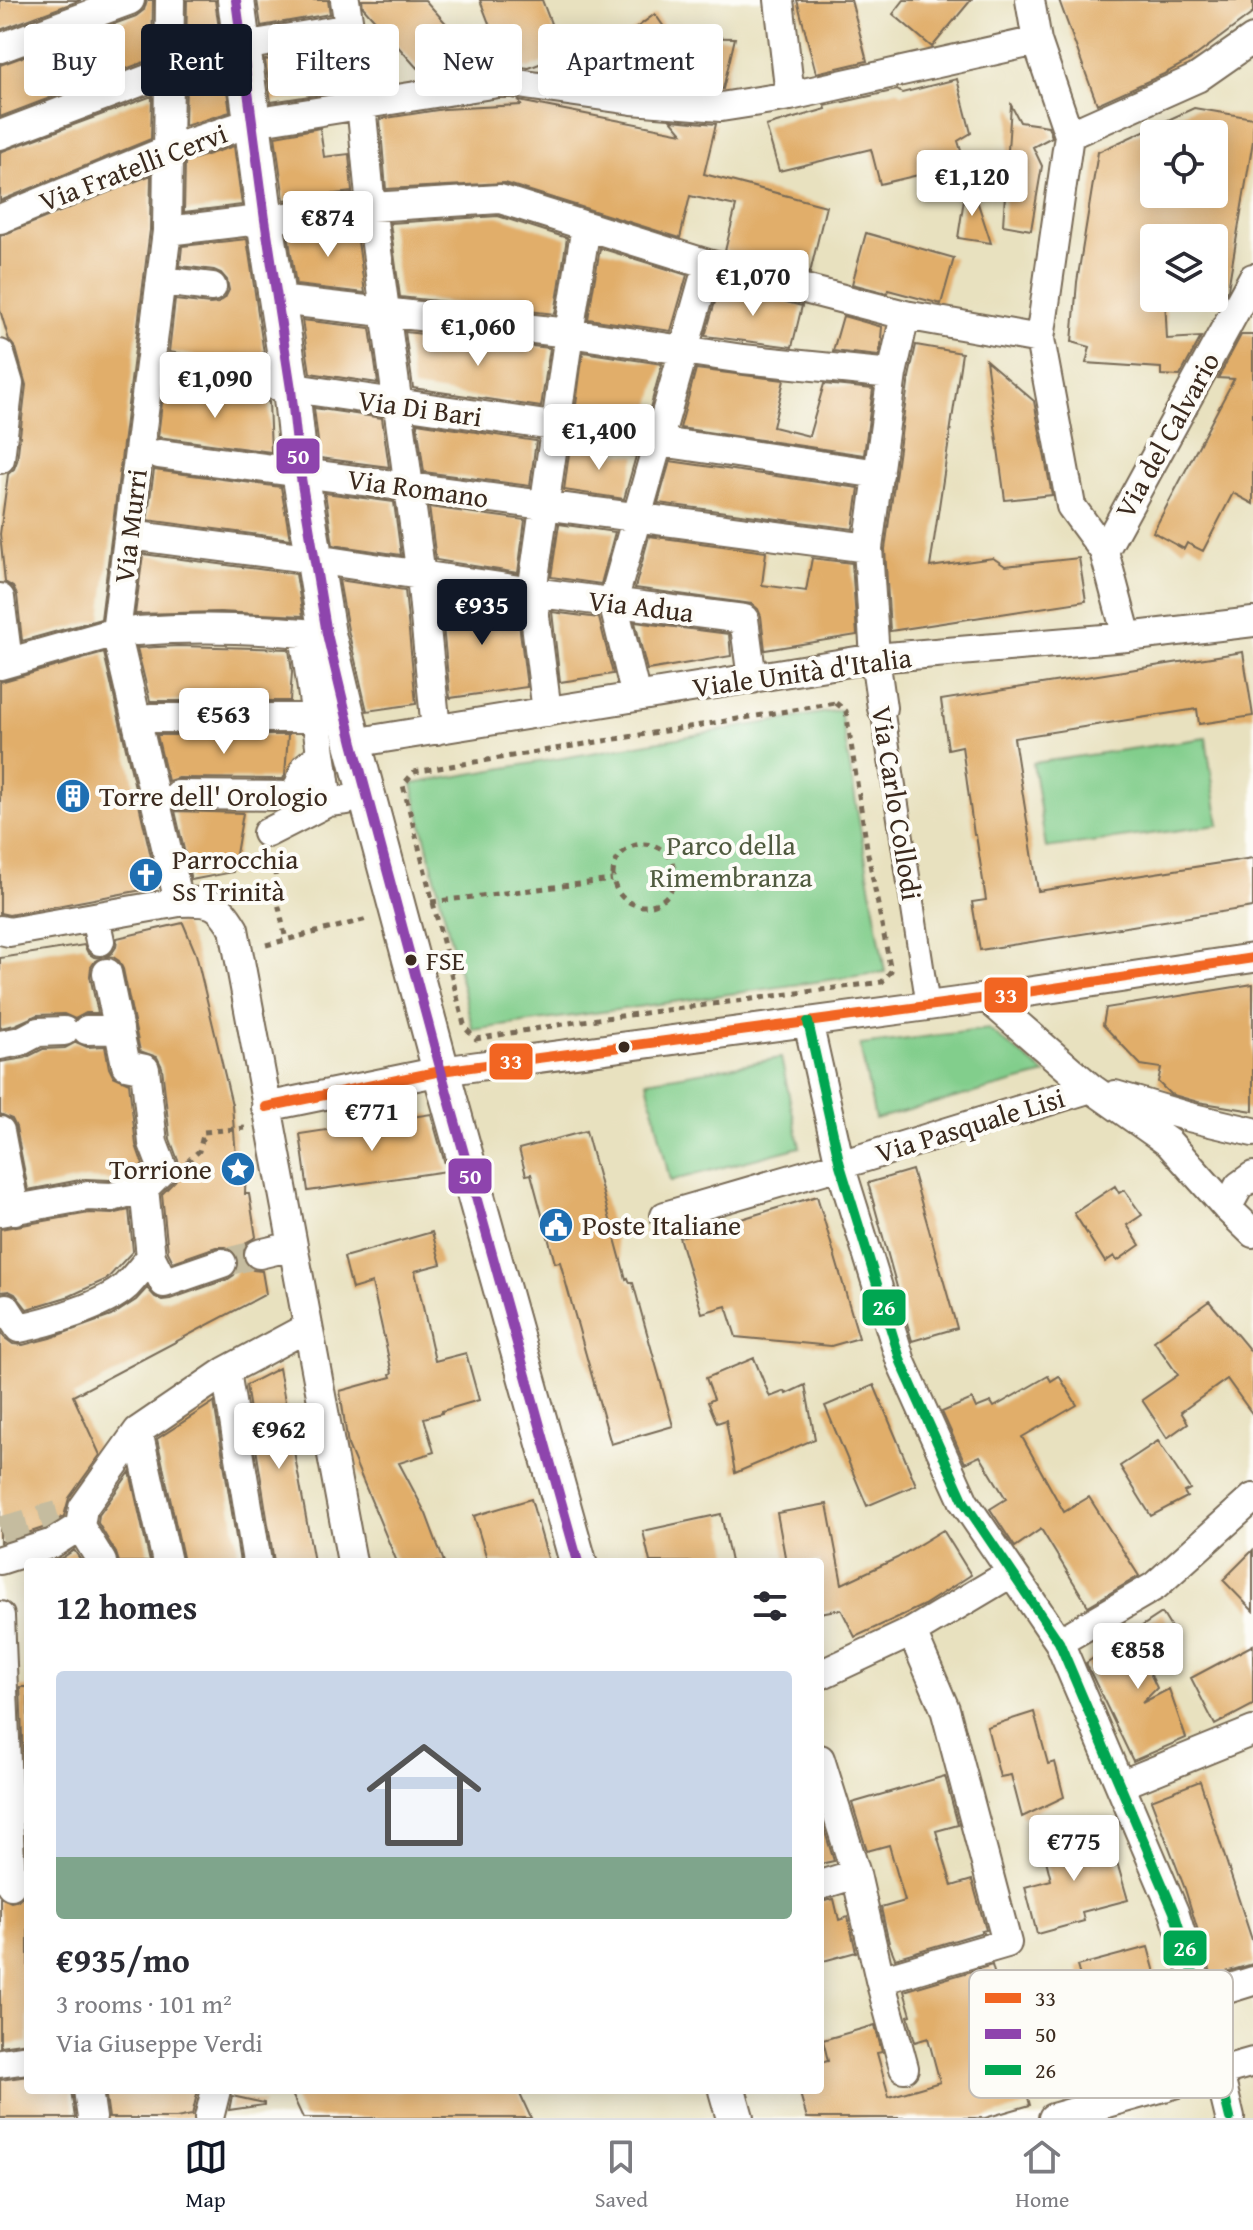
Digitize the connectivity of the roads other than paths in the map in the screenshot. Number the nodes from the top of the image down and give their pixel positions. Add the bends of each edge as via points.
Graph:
1 (130, 0) edge
2 (170, 0) edge
3 (236, 0) edge
4 (779, 0) edge
5 (1030, 0) edge
6 (348, 14) edge
7 (170, 24) edge
8 (240, 24) edge
9 (1253, 39) edge
10 (1037, 41) junction
11 (252, 43) edge
12 (0, 48) edge
13 (141, 82) edge
14 (169, 96) edge
15 (250, 96) edge
16 (790, 96) junction
17 (361, 104) junction
18 (253, 122) junction
19 (0, 135) edge
20 (1069, 135) junction
21 (168, 150) junction
22 (371, 207) junction
23 (0, 219) edge
24 (265, 220) junction
25 (586, 226) junction
26 (167, 231) junction
27 (708, 264) junction
28 (1253, 278) edge
29 (161, 281) junction
30 (212, 287) dead end
31 (278, 300) junction
32 (386, 312) junction
33 (905, 315) junction
34 (569, 333) junction
35 (1040, 339) junction
36 (683, 349) junction
37 (0, 354) edge
38 (151, 367) junction
39 (892, 374) junction
40 (291, 389) junction
41 (398, 404) junction
42 (3, 405) edge
43 (556, 428) junction
44 (657, 443) junction
45 (159, 454) dead end
46 (0, 459) edge
47 (300, 472) junction
48 (879, 474) junction
49 (409, 486) junction
50 (544, 506) junction
51 (636, 517) junction
52 (145, 537) dead end
53 (868, 548) junction
54 (1104, 551) junction
55 (315, 559) junction
56 (421, 576) junction
57 (532, 592) junction
58 (0, 598) edge
59 (613, 602) junction
60 (1253, 622) edge
61 (126, 631) junction
62 (1127, 637) junction
63 (875, 658) junction
64 (4, 664) edge
65 (752, 679) junction
66 (636, 697) junction
67 (882, 708) joint
68 (547, 712) junction
69 (151, 718) dead end
70 (315, 718) junction
71 (436, 730) junction
72 (337, 749) junction
73 (178, 795) dead end
74 (367, 796) junction
75 (328, 802) junction
76 (267, 833) dead end
77 (179, 902) junction
78 (0, 930) edge
79 (1253, 958) edge
80 (107, 973) dead end
81 (987, 998) junction
82 (928, 1006) junction
83 (808, 1022) junction
84 (119, 1029) junction
85 (0, 1045) edge
86 (441, 1071) junction
87 (1091, 1088) junction
88 (266, 1107) junction
89 (0, 1131) edge
90 (1253, 1132) edge
91 (840, 1165) junction
92 (1253, 1176) edge
93 (153, 1178) junction
94 (1227, 1208) junction
95 (8, 1211) edge
96 (665, 1216) dead end
97 (1253, 1233) edge
98 (293, 1246) junction
99 (259, 1254) tunnel mouth
100 (151, 1257) junction
101 (222, 1263) tunnel mouth
102 (0, 1310) edge
103 (308, 1327) junction
104 (226, 1371) junction
105 (138, 1431) junction
106 (1253, 1498) edge
107 (74, 1516) junction
108 (100, 1558) edge
109 (166, 1558) edge
110 (256, 1558) edge
111 (351, 1558) edge
112 (577, 1558) edge
113 (0, 1560) edge
114 (1011, 1573) junction
115 (7, 1629) edge
116 (912, 1632) junction
117 (1059, 1642) junction
118 (824, 1673) edge
119 (1253, 1731) edge
120 (824, 1772) edge
121 (1120, 1785) junction
122 (856, 1874) junction
123 (824, 1884) edge
124 (13, 1885) edge
125 (1192, 1970) edge
126 (880, 1980) junction
127 (1253, 1981) edge
128 (1233, 1988) edge
129 (24, 2060) edge
130 (1253, 2062) edge
131 (0, 2063) edge
132 (1233, 2067) edge
133 (904, 2068) dead end
134 (89, 2094) edge
135 (215, 2094) edge
136 (728, 2094) edge
137 (1123, 2098) edge
138 (1225, 2098) edge
139 (92, 2118) edge
140 (209, 2118) edge
141 (735, 2118) edge
142 (1053, 2118) edge
143 (1230, 2118) edge

1 - 12 street
2 - 7 street, Via Murri
3 - 8 street
4 - 16 street
5 - 10 street
6 - 11 street
6 - 17 street
9 - 20 street via 1197,78
10 - 16 street, Via Fratelli Cervi
10 - 20 street
13 - 19 street
14 - 21 street, Via Murri
15 - 18 street
16 - 17 street, Via Fratelli Cervi via 721,107 504,82
17 - 18 street, Via Fratelli Cervi
17 - 22 street
18 - 21 street, Via Fratelli Cervi
18 - 24 street
20 - 35 street
21 - 23 street, Via Fratelli Cervi
21 - 26 street, Via Murri
22 - 24 street
22 - 25 street via 500,199
22 - 32 street
24 - 26 street
24 - 31 street
25 - 27 street
25 - 34 street
26 - 29 street, Via Murri
27 - 33 street
27 - 36 street
28 - 54 street, Via del Calvario
29 - 30 street
29 - 38 street, Via Murri
31 - 32 street
31 - 40 street
32 - 34 street
32 - 41 street
33 - 35 street
33 - 39 street, Via Carlo Collodi
34 - 36 street
34 - 43 street
35 - 54 street via 1071,506
36 - 39 street
36 - 44 street
37 - 42 street via 9,384
38 - 40 street, Via Di Bari
38 - 61 street, Via Murri
39 - 48 street, Via Carlo Collodi
40 - 41 street, Via Di Bari
40 - 47 street
41 - 43 street, Via Di Bari
41 - 49 street
42 - 46 street
43 - 44 street, Via Di Bari
43 - 50 street
44 - 48 street, Via Di Bari
44 - 51 street
45 - 47 street, Via Romano
47 - 49 street, Via Romano
47 - 55 street
48 - 53 street, Via Carlo Collodi
49 - 50 street, Via Romano
49 - 56 street
50 - 51 street, Via Romano
50 - 57 street
51 - 53 street, Via Romano
51 - 59 street
52 - 55 street, Via Adua
53 - 63 street, Via Carlo Collodi
54 - 62 street
55 - 56 street, Via Adua
55 - 72 street
56 - 57 street, Via Adua
56 - 71 street
57 - 59 street, Via Adua
57 - 68 street
58 - 64 street
59 - 65 street, Via Adua via 744,619
59 - 66 street
60 - 62 street, Viale Unità d'Italia
61 - 64 street
61 - 70 street via 304,633
61 - 77 street, Via Murri
62 - 63 street, Viale Unità d'Italia
63 - 65 street, Viale Unità d'Italia
63 - 67 street, Via Carlo Collodi
65 - 66 street, Viale Unità d'Italia
66 - 68 street, Viale Unità d'Italia
67 - 82 street, Via Carlo Collodi
68 - 71 street, Viale Unità d'Italia
69 - 70 street
70 - 72 street
71 - 72 street, Viale Unità d'Italia
72 - 73 street via 306,767 295,796
72 - 74 street
72 - 75 street
74 - 75 street
74 - 86 street
75 - 76 street
77 - 78 street via 98,929
77 - 88 street via 204,901 222,909 234,929
79 - 81 street
80 - 84 street
81 - 82 street
81 - 87 street
82 - 83 street
83 - 86 street
83 - 91 street
84 - 85 street via 38,1032
84 - 93 street via 126,1065 145,1069
86 - 88 street
86 - 112 street
87 - 90 street
87 - 91 street, Via Pasquale Lisi
87 - 94 street via 1169,1143
88 - 98 street
89 - 95 street
91 - 96 street, Via Pasquale Lisi
91 - 114 street via 901,1362 964,1502
92 - 94 street via 1239,1186
93 - 95 street via 112,1197 88,1196
93 - 100 street
94 - 97 street
98 - 99 street
98 - 103 street
100 - 101 street via 164,1283
100 - 102 street via 124,1287 102,1301 41,1324 19,1328 6,1308
103 - 104 street
103 - 111 street
104 - 105 street
104 - 110 street
105 - 107 street
105 - 109 street
106 - 117 street via 1155,1586
107 - 108 street
107 - 113 street via 53,1543
114 - 116 street
114 - 117 street
115 - 124 street
116 - 118 street
116 - 126 street via 945,1709 1007,1943
117 - 121 street
119 - 121 street
120 - 122 street
121 - 125 street via 1174,1912
122 - 123 street
122 - 126 street
126 - 133 street
127 - 128 street
129 - 131 street
130 - 132 street
134 - 139 street
135 - 140 street
136 - 141 street
137 - 142 street
138 - 143 street

